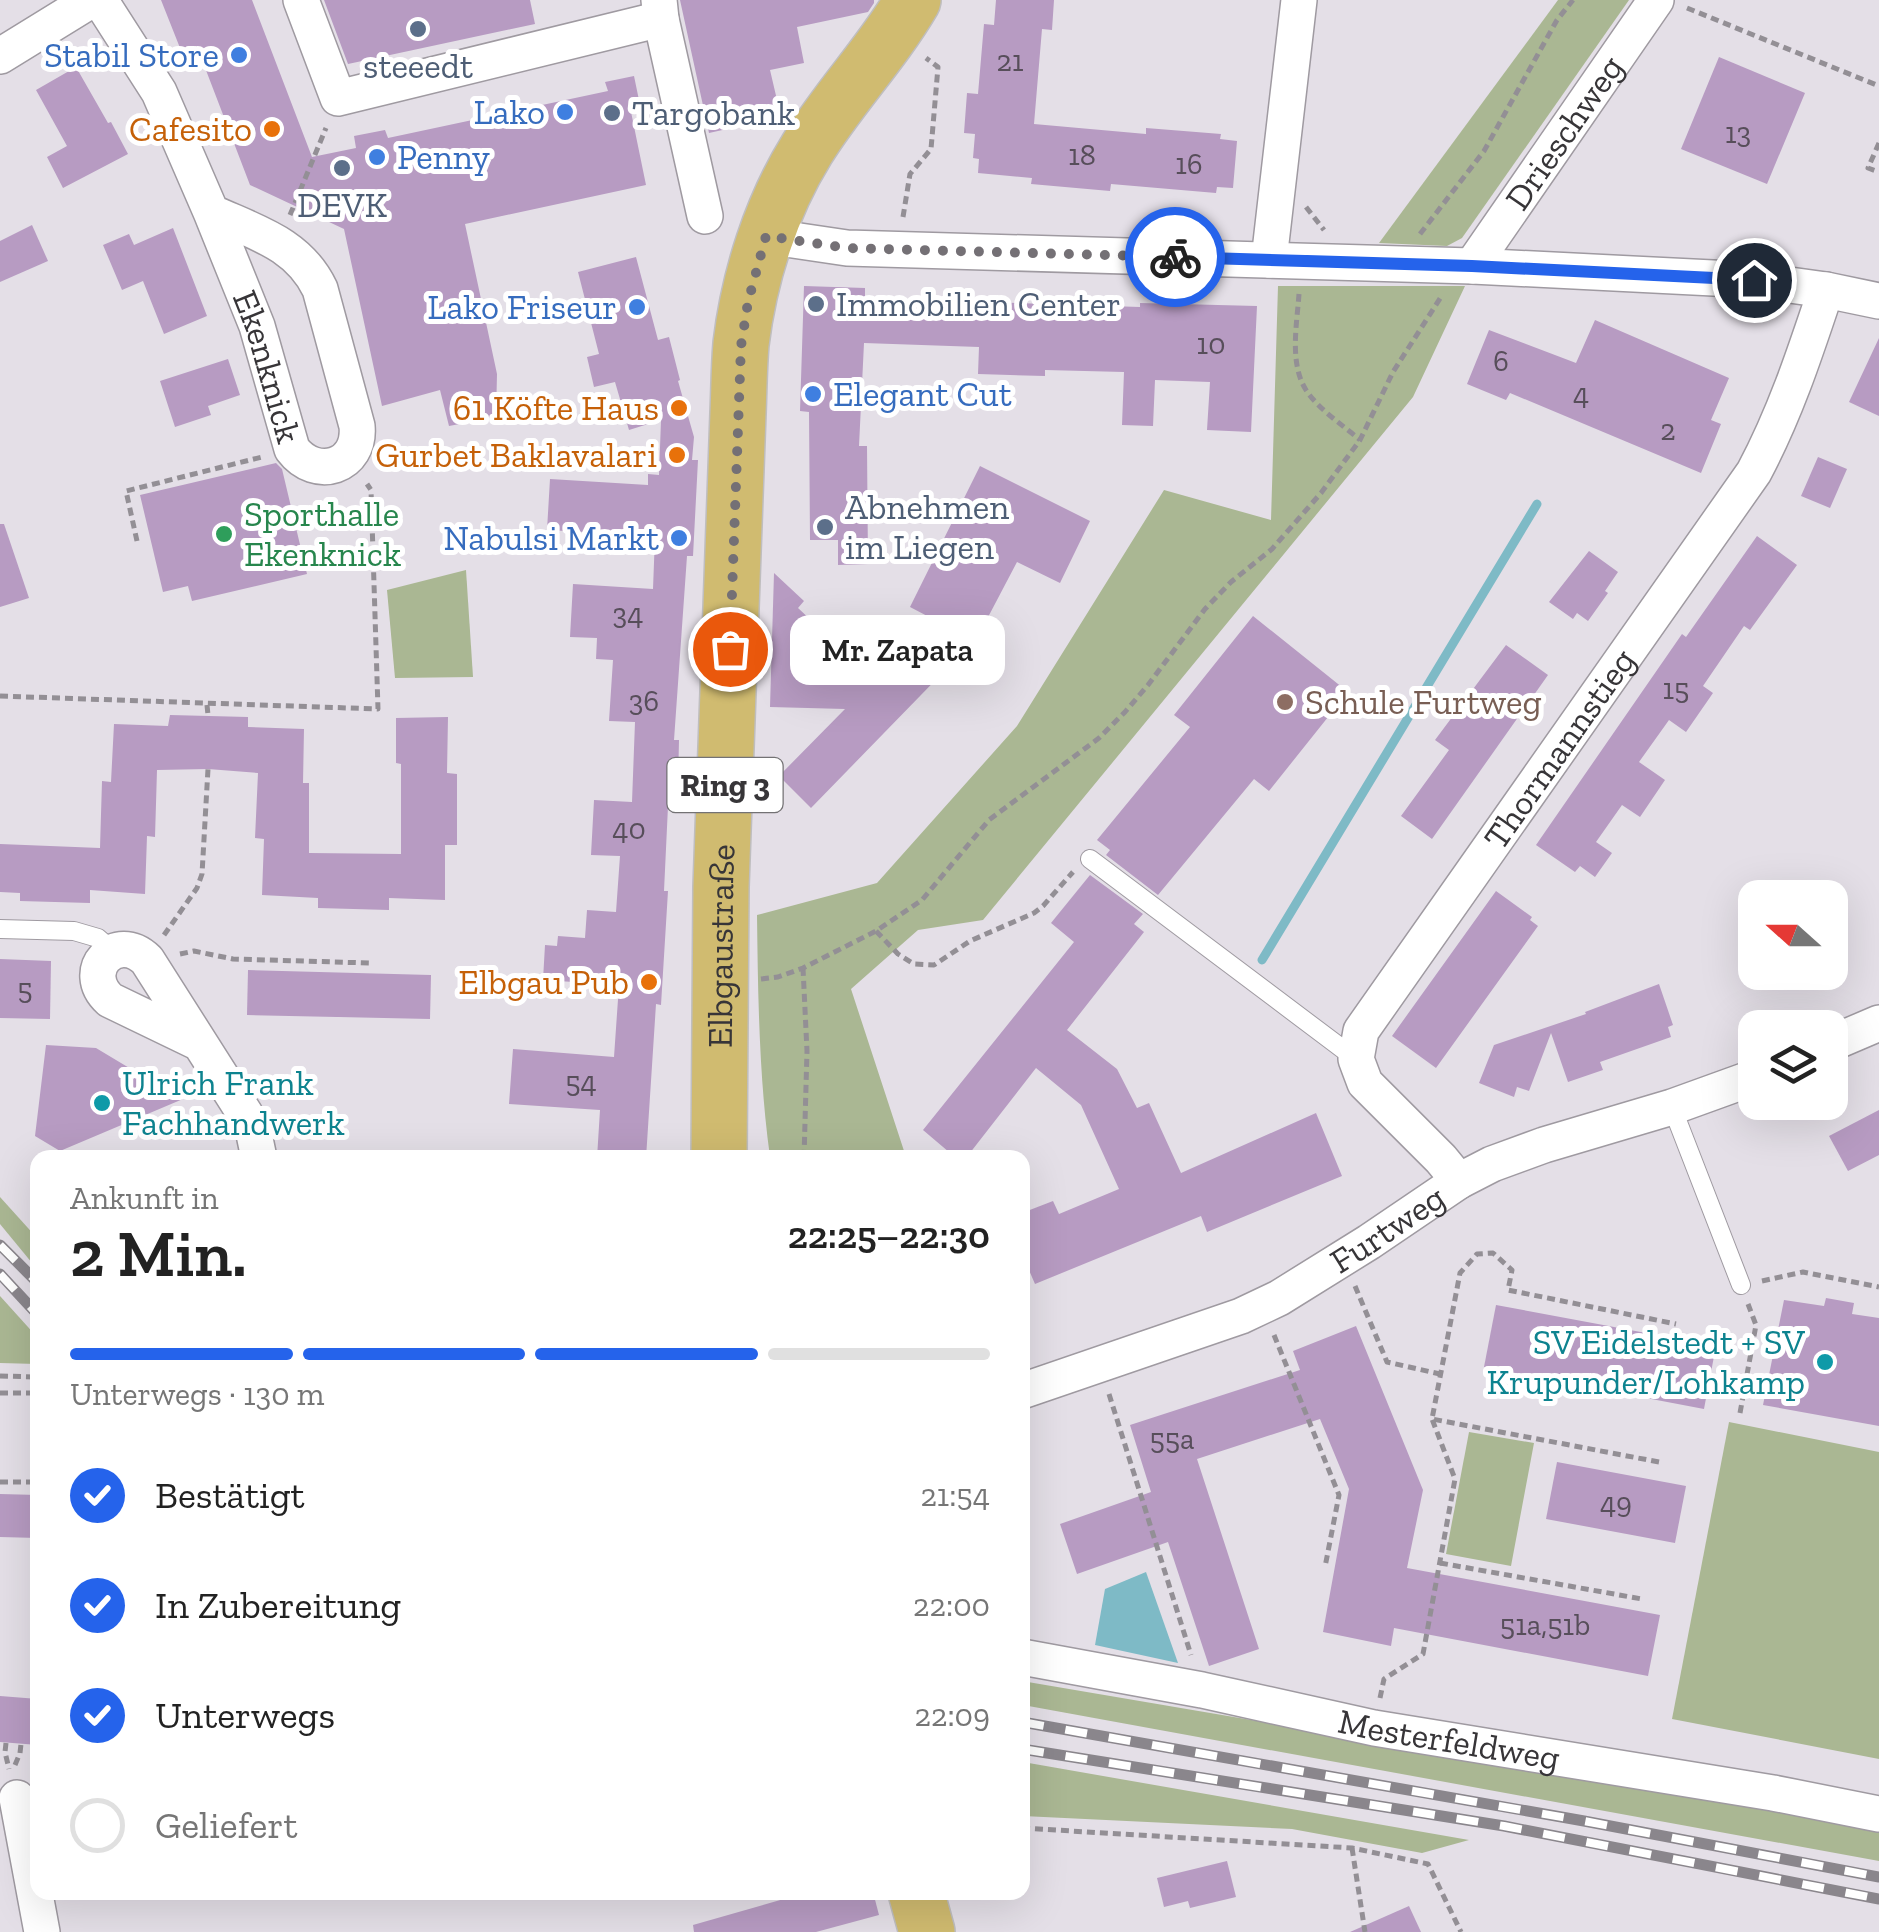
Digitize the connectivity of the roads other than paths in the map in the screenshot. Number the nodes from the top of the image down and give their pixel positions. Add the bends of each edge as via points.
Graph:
1 (91, 0) edge
2 (100, 0) edge
3 (301, 0) edge
4 (913, 0) edge
5 (1299, 0) edge
6 (1670, 4) edge
7 (660, 10) edge
8 (0, 56) edge
9 (210, 212) junction
10 (705, 216) dead end
11 (766, 236) junction
12 (1286, 261) junction
13 (1472, 266) junction
14 (1826, 290) junction
15 (1879, 301) edge
16 (1090, 858) road end
17 (0, 929) edge
18 (113, 951) junction
19 (1879, 1023) edge
20 (1848, 1036) edge
21 (198, 1042) junction
22 (1356, 1059) junction
23 (1738, 1083) edge
24 (1672, 1107) junction
25 (256, 1150) edge
26 (718, 1150) edge
27 (1459, 1181) junction
28 (1741, 1285) road end
29 (1030, 1387) edge
30 (1030, 1658) edge
31 (16, 1791) edge
32 (1879, 1814) edge
33 (30, 1867) edge
34 (36, 1900) edge
35 (918, 1900) edge
36 (42, 1932) edge
37 (927, 1932) edge

1 - 8 street
2 - 9 street, Ekenknick via 159,92
3 - 7 street via 338,98
4 - 11 main road, Elbgaustraße / Ring 3 via 805,152
5 - 12 street via 1279,176
6 - 13 street, Drieschweg
7 - 10 street
9 - 9 street, Ekenknick via 279,244 304,263 320,289 358,426 356,445 335,466 309,465 292,449 257,326
11 - 12 street via 847,248
11 - 26 main road, Elbgaustraße / Ring 3 via 741,346
12 - 13 street
13 - 14 street via 1754,280
14 - 15 street
14 - 22 street, Thormannstieg via 1793,390 1754,472 1368,1018
16 - 22 lane
17 - 18 lane via 74,932 98,938
18 - 21 street via 130,950 147,960
18 - 21 street via 97,975 103,993
19 - 20 street
21 - 25 street via 245,1114
22 - 27 street via 1374,1094
23 - 24 street, Furtweg
24 - 27 street, Furtweg via 1544,1145
24 - 28 lane
27 - 29 street, Furtweg via 1279,1298
30 - 32 street, Mesterfeldweg via 1374,1728
31 - 33 street
34 - 36 street
35 - 37 main road

